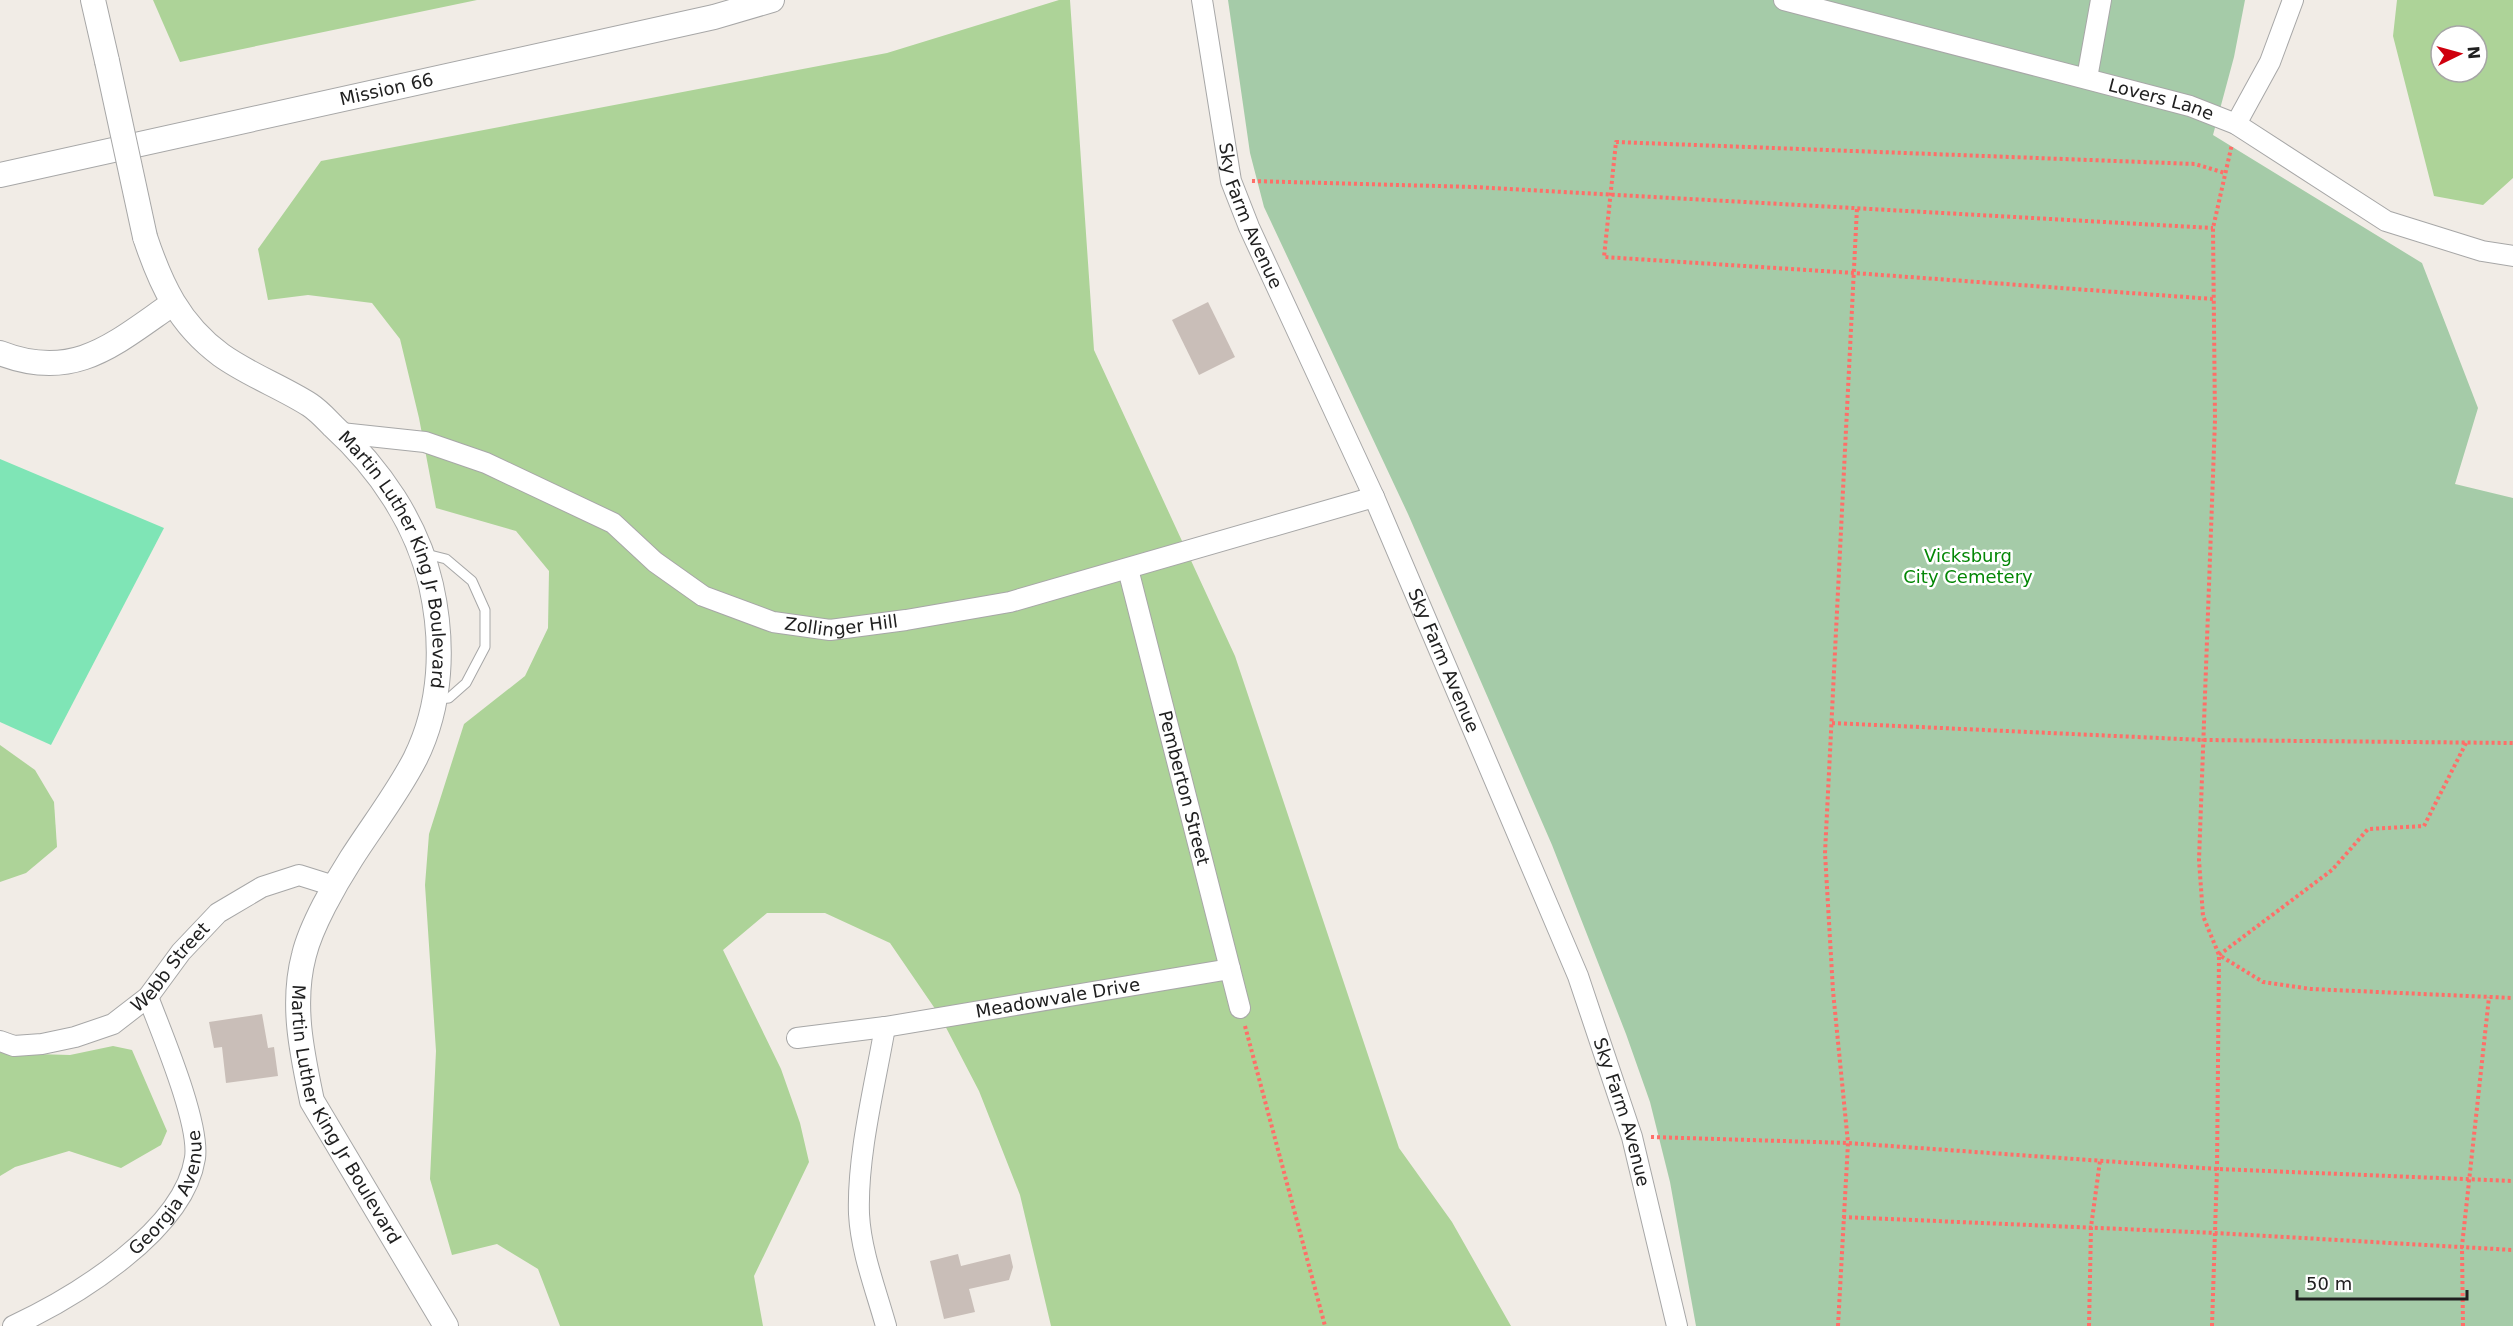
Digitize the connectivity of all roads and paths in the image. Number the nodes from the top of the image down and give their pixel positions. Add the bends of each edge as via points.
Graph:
1 (93, 0) edge
2 (772, 0) edge
3 (1203, 0) edge
4 (1784, 0) edge
5 (2100, 0) edge
6 (2293, 0) edge
7 (2087, 78) junction
8 (2236, 124) junction
9 (2225, 173) junction
10 (0, 175) edge
11 (1231, 181) junction
12 (1611, 194) junction
13 (1857, 208) junction
14 (2212, 228) junction
15 (2513, 256) edge
16 (1854, 273) junction
17 (2213, 299) junction
18 (172, 304) junction
19 (0, 353) edge
20 (341, 433) junction
21 (1374, 496) junction
22 (420, 552) junction
23 (1128, 569) junction
24 (436, 699) junction
25 (1832, 723) junction
26 (2203, 740) junction
27 (2466, 742) junction
28 (2513, 743) edge
29 (334, 886) junction
30 (2219, 955) junction
31 (1230, 969) junction
32 (148, 997) junction
33 (2488, 997) junction
34 (2513, 998) edge
35 (1240, 1008) joint
36 (885, 1027) junction
37 (797, 1038) dead end
38 (0, 1041) edge
39 (1632, 1137) junction
40 (1848, 1143) junction
41 (2100, 1161) junction
42 (2217, 1169) junction
43 (2471, 1178) junction
44 (2513, 1181) edge
45 (1843, 1217) junction
46 (2091, 1227) junction
47 (2215, 1233) junction
48 (2462, 1246) junction
49 (2513, 1250) edge
50 (13, 1326) edge
51 (446, 1326) edge
52 (886, 1326) edge
53 (1325, 1326) edge
54 (1677, 1326) edge
55 (1838, 1326) edge
56 (2089, 1326) edge
57 (2212, 1326) edge
58 (2463, 1326) edge

1 - 18 street, Martin Luther King Jr Boulevard, bridge via 145,237
2 - 10 street, Mission 66 via 671,27
3 - 11 street, Sky Farm Avenue
4 - 7 street, Lovers Lane
5 - 7 street
6 - 8 street via 2270,62
7 - 8 street, Lovers Lane via 2190,106
8 - 9 path
8 - 15 street, Lovers Lane via 2386,220 2482,251
9 - 12 path via 2195,164 1616,142
9 - 14 path
11 - 12 path
11 - 21 street, Sky Farm Avenue
12 - 13 path
12 - 16 path via 1604,257
13 - 14 path
13 - 16 path
14 - 17 path
16 - 17 path
16 - 25 path
17 - 26 path via 2215,420
18 - 19 street via 110,346 83,359 38,364
18 - 20 street, Martin Luther King Jr Boulevard via 221,355 312,406
20 - 22 street, Martin Luther King Jr Boulevard via 391,492
20 - 23 street, Zollinger Hill via 425,442 486,463 613,523 655,562 703,596 773,622 830,630 906,620 1010,602
21 - 23 street, Zollinger Hill
21 - 39 street, Sky Farm Avenue via 1578,976
22 - 24 street, Martin Luther King Jr Boulevard via 437,623
22 - 24 lane via 446,558 471,581 485,610 485,648 466,683 449,698
23 - 31 street, Pemberton Street
24 - 29 street, Martin Luther King Jr Boulevard via 414,760
25 - 26 path
25 - 40 path via 1825,852
26 - 27 path
26 - 30 path via 2199,860 2204,916
27 - 28 path
27 - 30 path via 2424,826 2368,829 2332,870
29 - 32 street, Webb Street via 299,875 262,887 218,913 181,952
29 - 51 street, Martin Luther King Jr Boulevard via 304,953 299,987 298,1020 312,1101
30 - 33 path via 2263,982 2311,989
30 - 42 path
31 - 35 street, Pemberton Street
31 - 36 street, Meadowvale Drive
32 - 38 street, Webb Street via 113,1024 75,1037 14,1046
32 - 50 street, Georgia Avenue via 185,1099 194,1137 195,1158 188,1183 167,1218 110,1271
33 - 34 path
33 - 43 path
35 - 53 path
36 - 37 street, Meadowvale Drive
36 - 52 street via 862,1164 859,1215
39 - 40 path
39 - 54 street, Sky Farm Avenue
40 - 41 path
40 - 45 path
41 - 42 path
41 - 46 path
42 - 43 path
42 - 47 path
43 - 44 path
43 - 48 path
45 - 46 path
45 - 55 path
46 - 47 path
46 - 56 path
47 - 48 path
47 - 57 path
48 - 49 path
48 - 58 path

